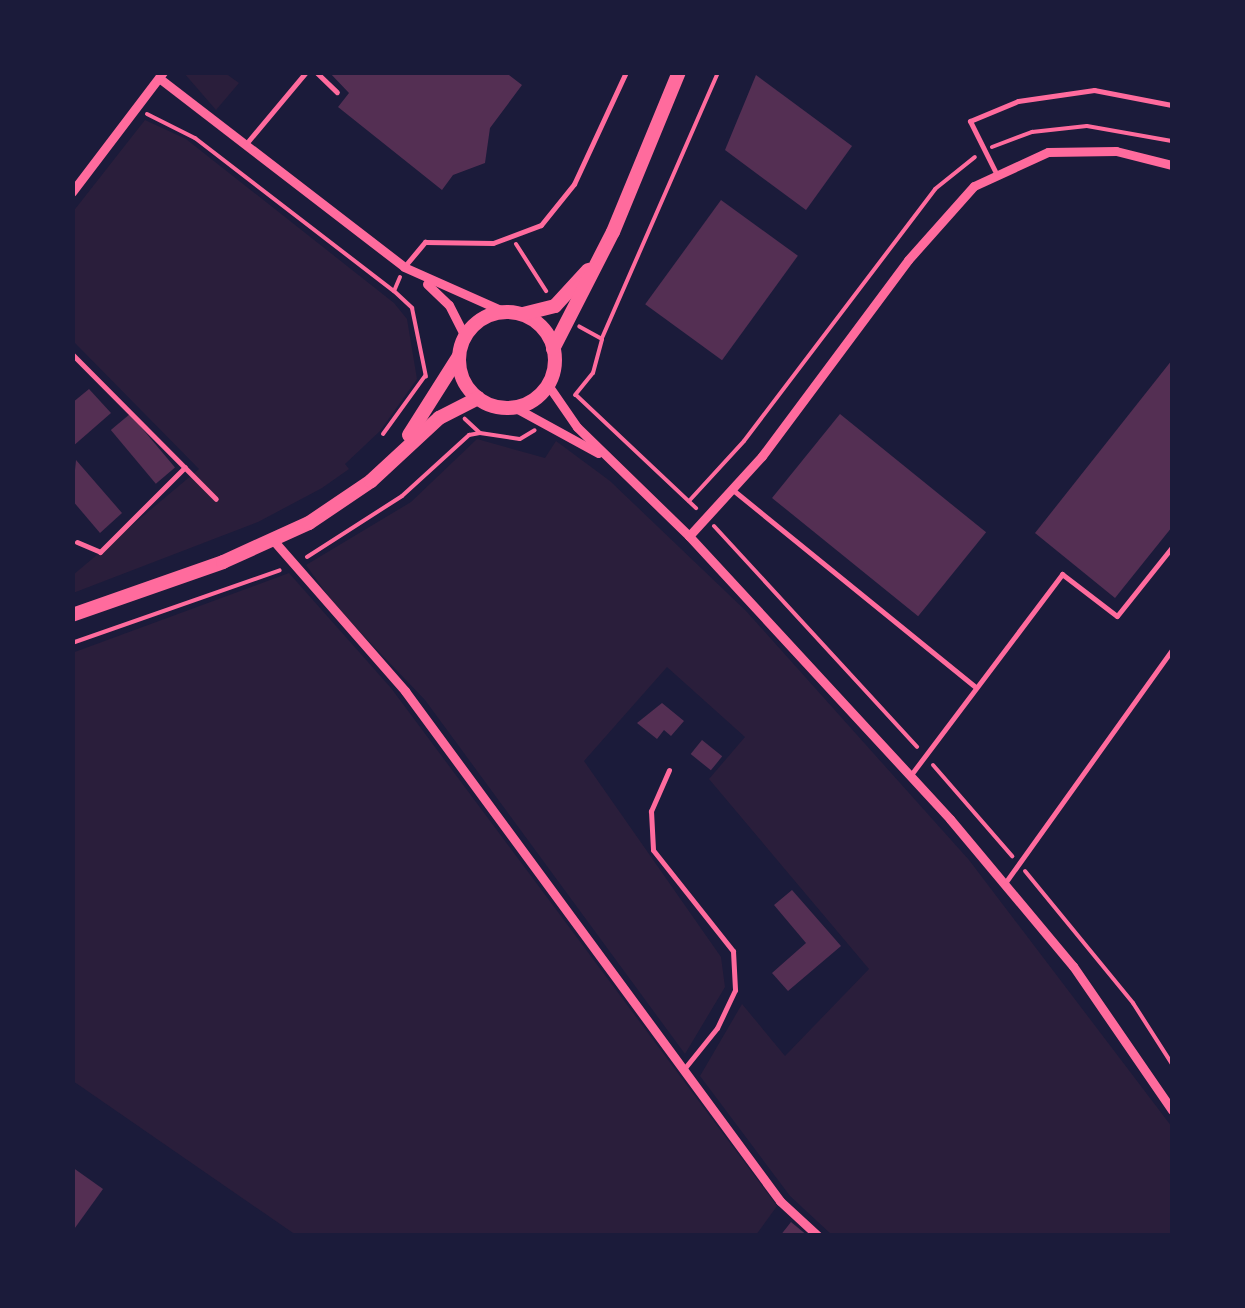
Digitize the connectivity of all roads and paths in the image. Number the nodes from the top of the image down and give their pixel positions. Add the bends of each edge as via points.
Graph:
1 (306, 72) edge
2 (316, 72) edge
3 (626, 72) edge
4 (679, 72) edge
5 (718, 72) edge
6 (161, 75) edge
7 (336, 92) dead end
8 (1172, 105) edge
9 (136, 108) junction
10 (245, 145) junction
11 (1172, 165) edge
12 (995, 170) junction
13 (72, 192) edge
14 (614, 232) junction
15 (404, 267) junction
16 (421, 279) junction
17 (394, 291) dead end
18 (505, 312) junction
19 (522, 314) junction
20 (465, 336) junction
21 (602, 339) dead end
22 (553, 349) junction
23 (72, 354) edge
24 (459, 356) junction
25 (425, 376) dead end
26 (548, 385) junction
27 (576, 395) dead end
28 (478, 398) junction
29 (514, 407) junction
30 (383, 434) dead end
31 (400, 449) junction
32 (604, 456) junction
33 (186, 467) junction
34 (734, 490) junction
35 (216, 500) dead end
36 (706, 518) junction
37 (689, 536) junction
38 (273, 540) junction
39 (77, 542) dead end
40 (1172, 547) edge
41 (72, 615) edge
42 (1172, 650) edge
43 (976, 688) junction
44 (925, 756) junction
45 (669, 770) dead end
46 (910, 776) junction
47 (1020, 865) junction
48 (1004, 884) junction
49 (1172, 1064) edge
50 (684, 1070) junction
51 (1172, 1110) edge
52 (818, 1236) edge

1 - 10 lane
2 - 7 lane
3 - 15 lane via 574,184 541,225 493,243 425,242
4 - 14 main road
5 - 21 path
6 - 9 street
6 - 10 street
8 - 12 lane via 1094,90 1018,101 970,121
9 - 13 street
9 - 17 path via 195,138
10 - 15 street
11 - 12 street via 1080,149
12 - 34 street via 950,208
14 - 19 main road via 556,306
14 - 22 main road
15 - 16 street
16 - 18 street
16 - 20 street via 449,306
18 - 19 main road
18 - 20 main road via 482,318
19 - 22 main road via 542,328
20 - 24 main road
22 - 26 main road
23 - 33 lane
24 - 28 main road via 463,379
24 - 31 main road
25 - 30 path
26 - 29 main road
26 - 32 street
27 - 36 path
28 - 29 main road
28 - 31 main road
29 - 32 street
31 - 38 main road via 340,503
32 - 37 street
33 - 35 lane
33 - 39 lane via 100,552
34 - 36 street
34 - 43 lane
36 - 37 street
36 - 44 path
37 - 46 street
38 - 41 main road
38 - 50 street via 405,691
40 - 43 lane via 1117,616 1062,574
42 - 47 lane
43 - 44 lane
44 - 46 lane
44 - 47 path
45 - 50 lane via 651,811 653,850 732,951 735,990 717,1028
46 - 48 street
47 - 48 lane
47 - 49 path via 1133,1002
48 - 51 street via 1137,1050
50 - 52 street via 780,1200

